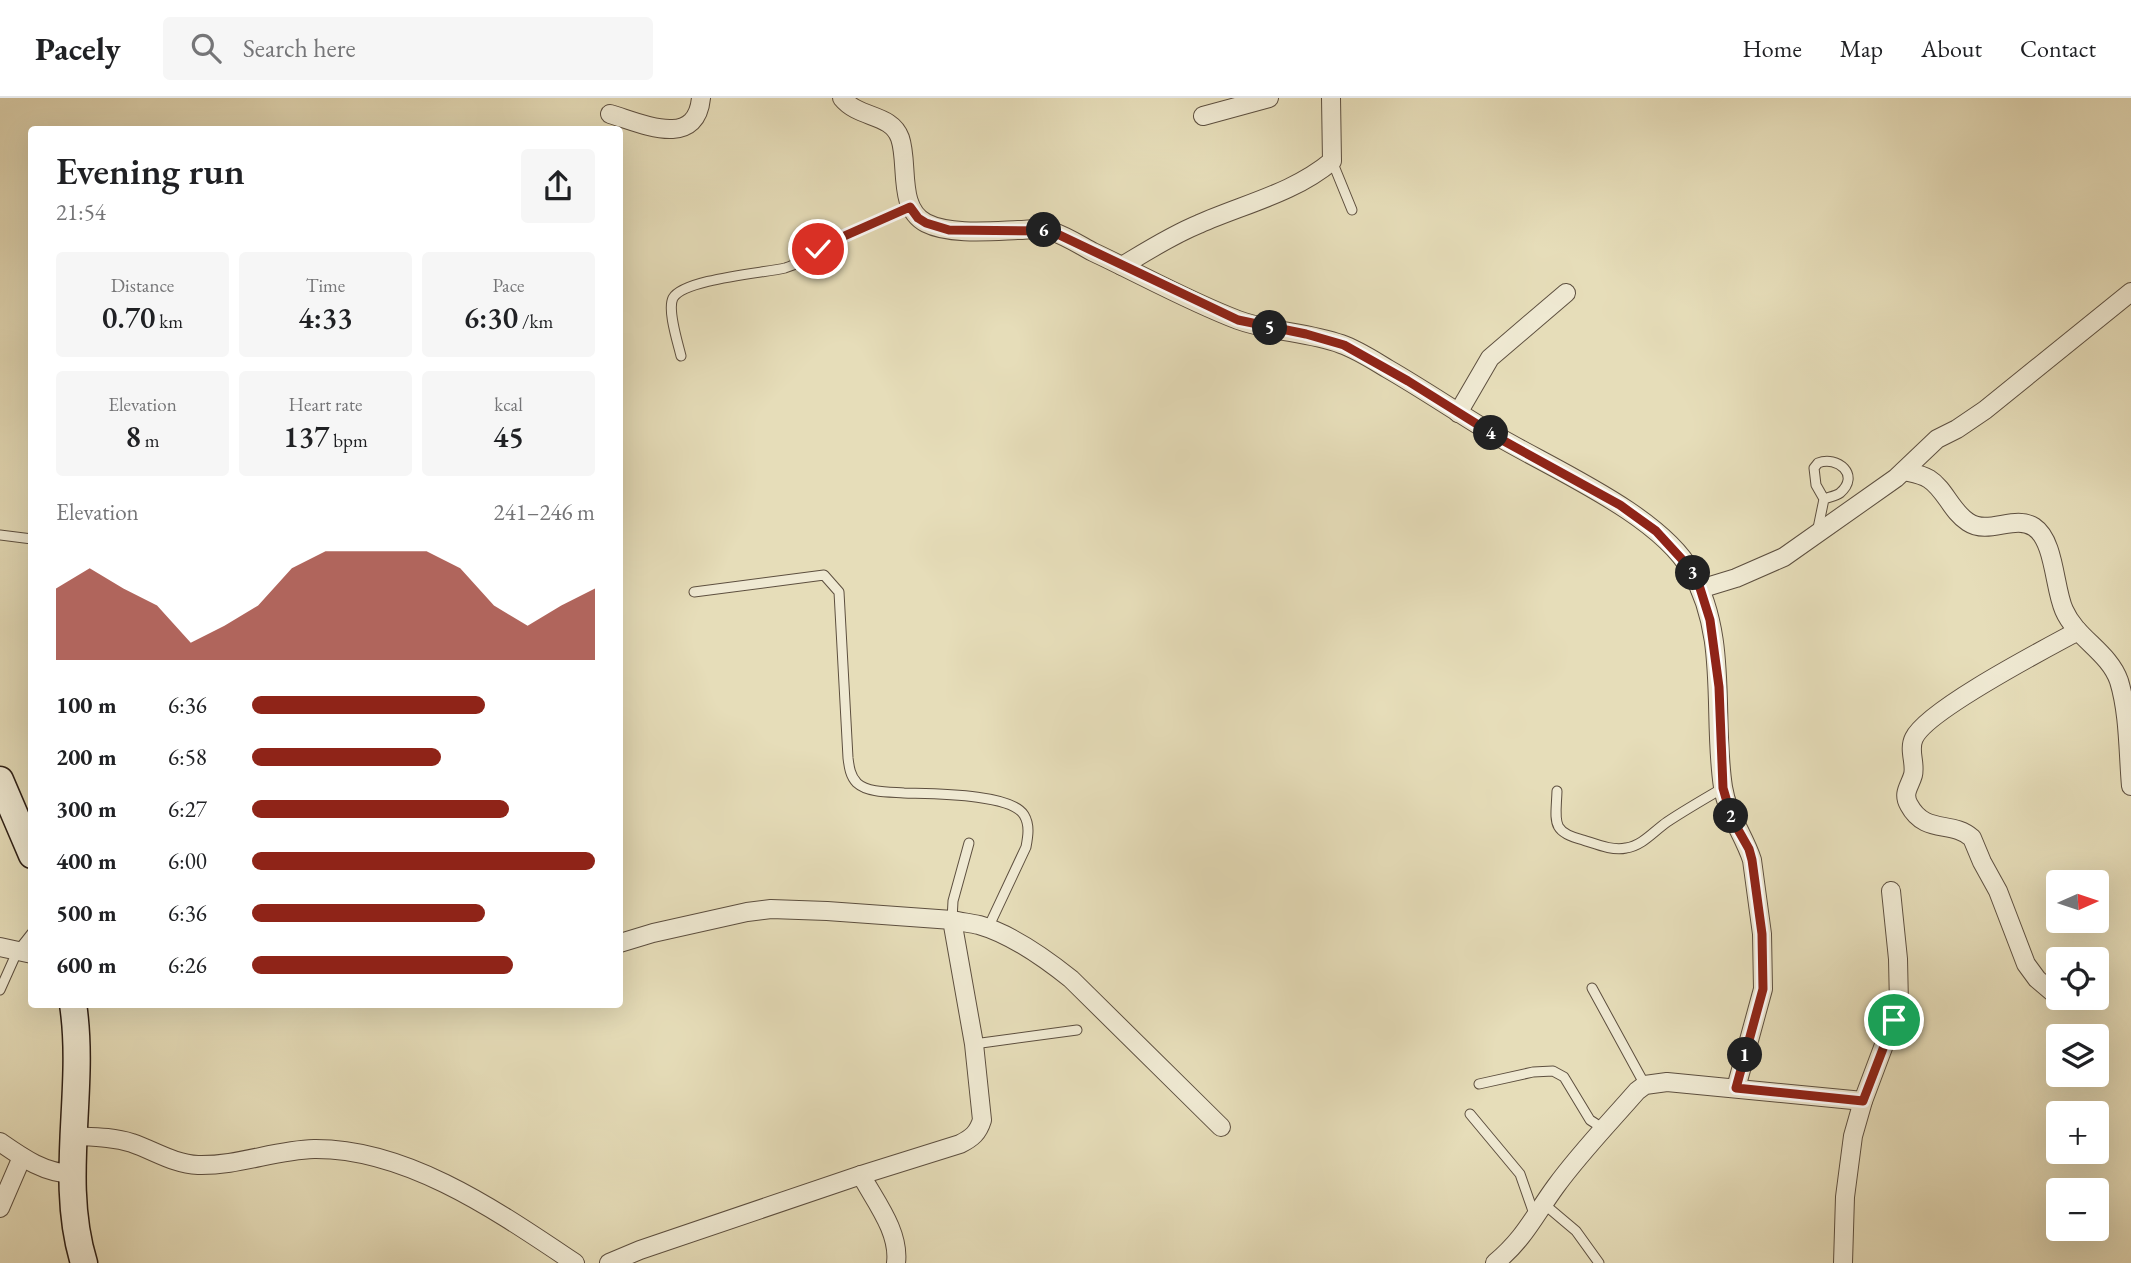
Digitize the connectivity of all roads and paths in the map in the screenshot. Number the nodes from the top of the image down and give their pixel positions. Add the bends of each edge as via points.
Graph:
1 (701, 98) edge
2 (842, 98) edge
3 (1269, 98) edge
4 (1331, 98) edge
5 (610, 114) dead end
6 (1203, 116) dead end
7 (1332, 161) junction
8 (910, 207) junction
9 (1352, 210) dead end
10 (1122, 266) junction
11 (2131, 292) edge
12 (1566, 293) dead end
13 (681, 356) dead end
14 (1458, 413) junction
15 (1904, 471) junction
16 (1824, 499) junction
17 (1816, 534) junction
18 (0, 535) edge
19 (28, 538) edge
20 (1700, 589) junction
21 (694, 592) dead end
22 (2078, 631) junction
23 (0, 780) edge
24 (2131, 786) edge
25 (1723, 788) junction
26 (1557, 791) dead end
27 (969, 843) dead end
28 (28, 846) edge
29 (1891, 891) dead end
30 (952, 920) junction
31 (988, 928) junction
32 (28, 938) edge
33 (623, 942) edge
34 (16, 951) edge
35 (2046, 987) edge
36 (1592, 988) dead end
37 (0, 990) edge
38 (73, 1008) edge
39 (1077, 1030) dead end
40 (974, 1044) junction
41 (1479, 1084) dead end
42 (1645, 1085) junction
43 (1736, 1088) junction
44 (1863, 1101) junction
45 (1470, 1114) dead end
46 (1221, 1127) dead end
47 (1604, 1129) junction
48 (74, 1136) junction
49 (0, 1142) edge
50 (22, 1157) junction
51 (73, 1174) junction
52 (861, 1175) junction
53 (0, 1208) edge
54 (1540, 1211) junction
55 (84, 1263) edge
56 (575, 1263) edge
57 (610, 1263) edge
58 (896, 1263) edge
59 (1495, 1263) edge
60 (1598, 1263) edge
61 (1843, 1263) edge

1 - 5 street via 699,112 681,129 664,130
2 - 8 street via 860,112 894,126 900,136
3 - 6 street
4 - 7 street
7 - 9 lane
7 - 10 street via 1315,175 1199,224
8 - 10 street via 926,223 949,230 1051,231
8 - 13 lane via 786,268 720,279 679,292 673,298 672,314
10 - 14 street via 1238,320 1344,345
11 - 15 street via 1985,410 1937,439
12 - 14 street via 1490,358
14 - 20 street via 1620,505 1656,531 1689,567
15 - 17 street
15 - 22 street via 1932,480 1956,512 1978,527 2023,522 2041,533 2063,608
16 - 16 lane via 1814,468 1828,461 1845,468 1848,480 1839,493
16 - 17 lane
17 - 20 street via 1777,561
18 - 19 lane
20 - 25 street via 1710,620 1719,687
21 - 31 lane via 824,575 839,592 848,758 857,783 884,792 989,799 1016,807 1027,822 1026,847
22 - 24 street via 2115,670 2125,710
22 - 35 street via 2010,668 1920,729 1911,744 1913,776 1906,791 1909,805 1924,823 1972,838 2026,964
23 - 28 main road
25 - 26 lane via 1632,847 1617,849 1559,830
25 - 43 street via 1752,860 1763,945 1763,989
27 - 30 lane
29 - 44 street via 1899,1005
30 - 31 street
30 - 33 street via 771,909
30 - 40 street
31 - 46 street via 1071,979
32 - 34 lane
34 - 37 lane
36 - 42 lane
38 - 48 main road
39 - 40 lane
40 - 52 street via 982,1108 979,1130 960,1144
41 - 47 lane via 1553,1071 1563,1077 1591,1120
42 - 43 street via 1667,1082
42 - 47 street
43 - 44 street
44 - 61 street via 1845,1197
45 - 54 lane via 1520,1174
47 - 54 street
48 - 51 main road
48 - 56 street via 119,1140 183,1164 232,1163 311,1149 369,1156 456,1188
49 - 50 street
50 - 51 street via 53,1172
50 - 53 street
51 - 55 main road via 75,1225
52 - 57 street
52 - 58 street via 892,1231
54 - 59 street via 1514,1247
54 - 60 lane via 1576,1231

